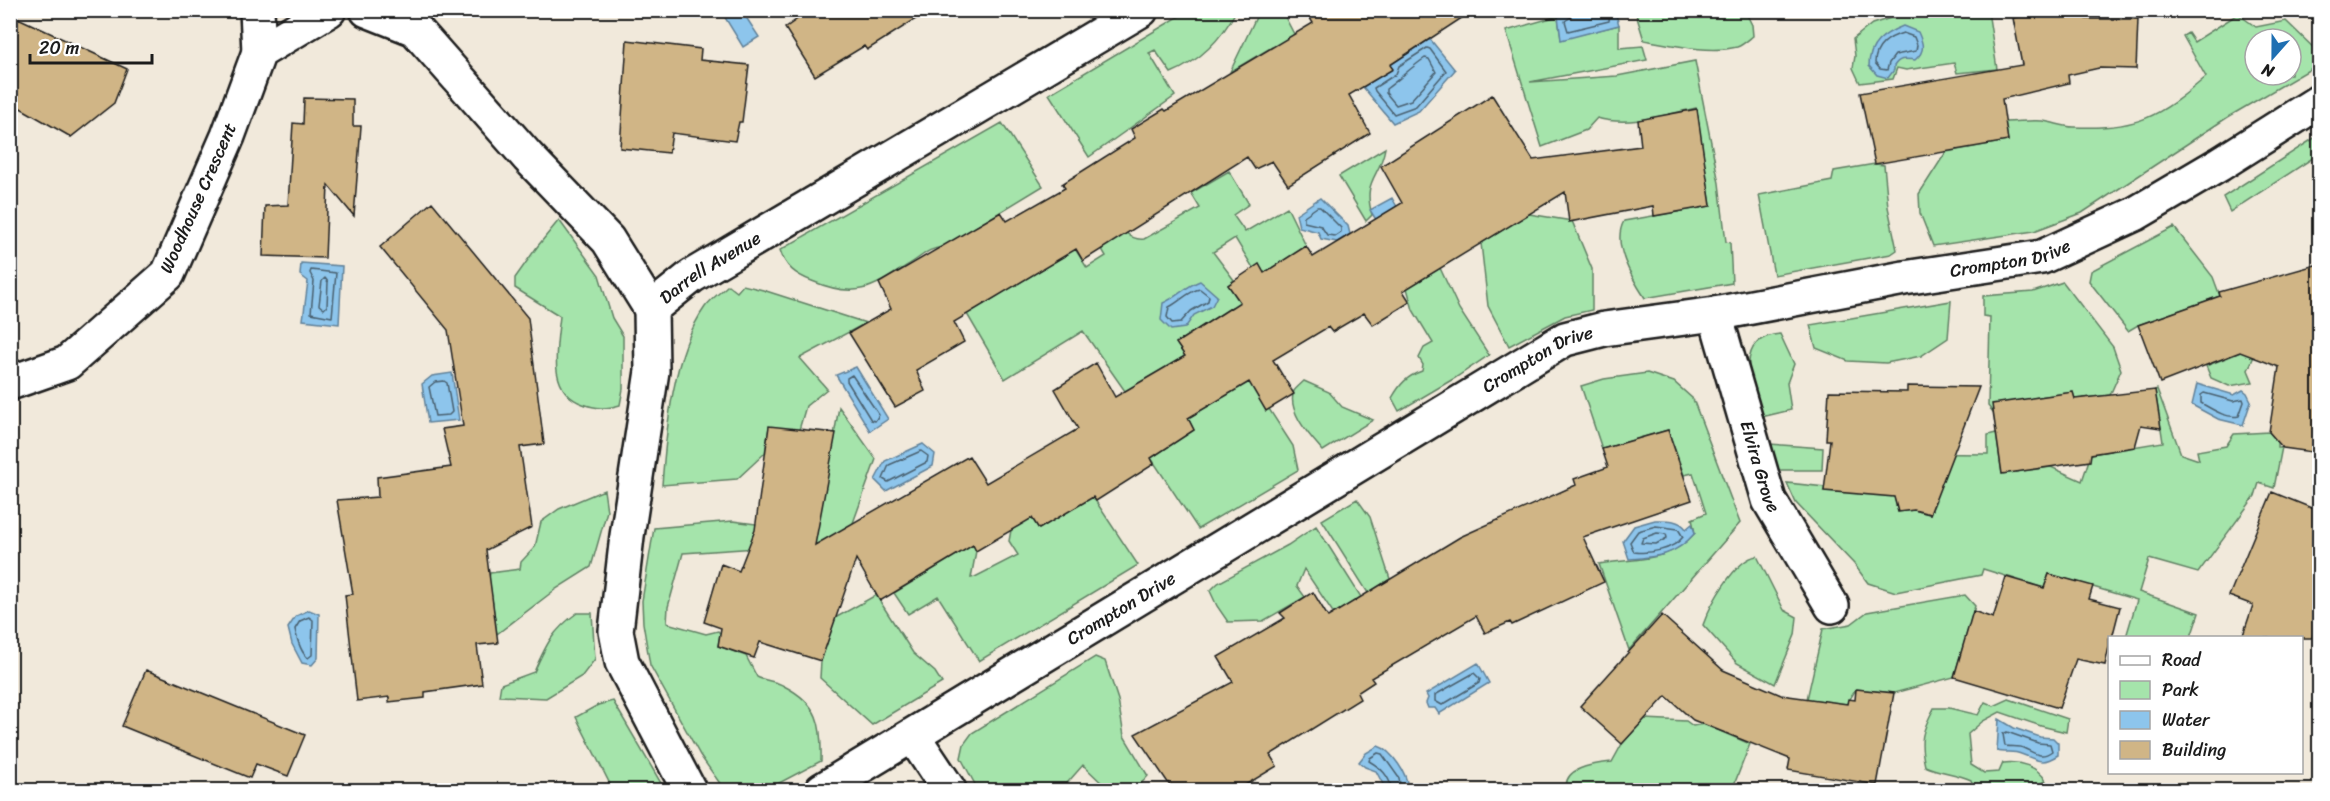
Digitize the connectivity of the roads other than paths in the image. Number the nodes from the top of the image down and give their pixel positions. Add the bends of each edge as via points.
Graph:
1 (257, 10) edge
2 (329, 10) edge
3 (367, 10) edge
4 (1141, 10) edge
5 (260, 52) junction
6 (2319, 101) edge
7 (651, 309) junction
8 (1715, 314) junction
9 (10, 383) edge
10 (1832, 606) dead end
11 (913, 736) junction
12 (689, 790) edge
13 (822, 790) edge
14 (949, 790) edge

1 - 5 street
2 - 5 street
3 - 7 street via 415,29 528,157 608,240
4 - 7 street, Darrell Avenue via 692,276
5 - 9 street, Woodhouse Crescent via 168,274 67,363
6 - 8 street, Crompton Drive via 2135,214 2042,257 1904,278
7 - 12 street, Darrell Avenue via 651,382 616,631 622,662
8 - 10 street, Elvira Grove via 1769,500
8 - 11 street, Crompton Drive via 1604,329 1565,339
11 - 13 street, Crompton Drive
11 - 14 street

